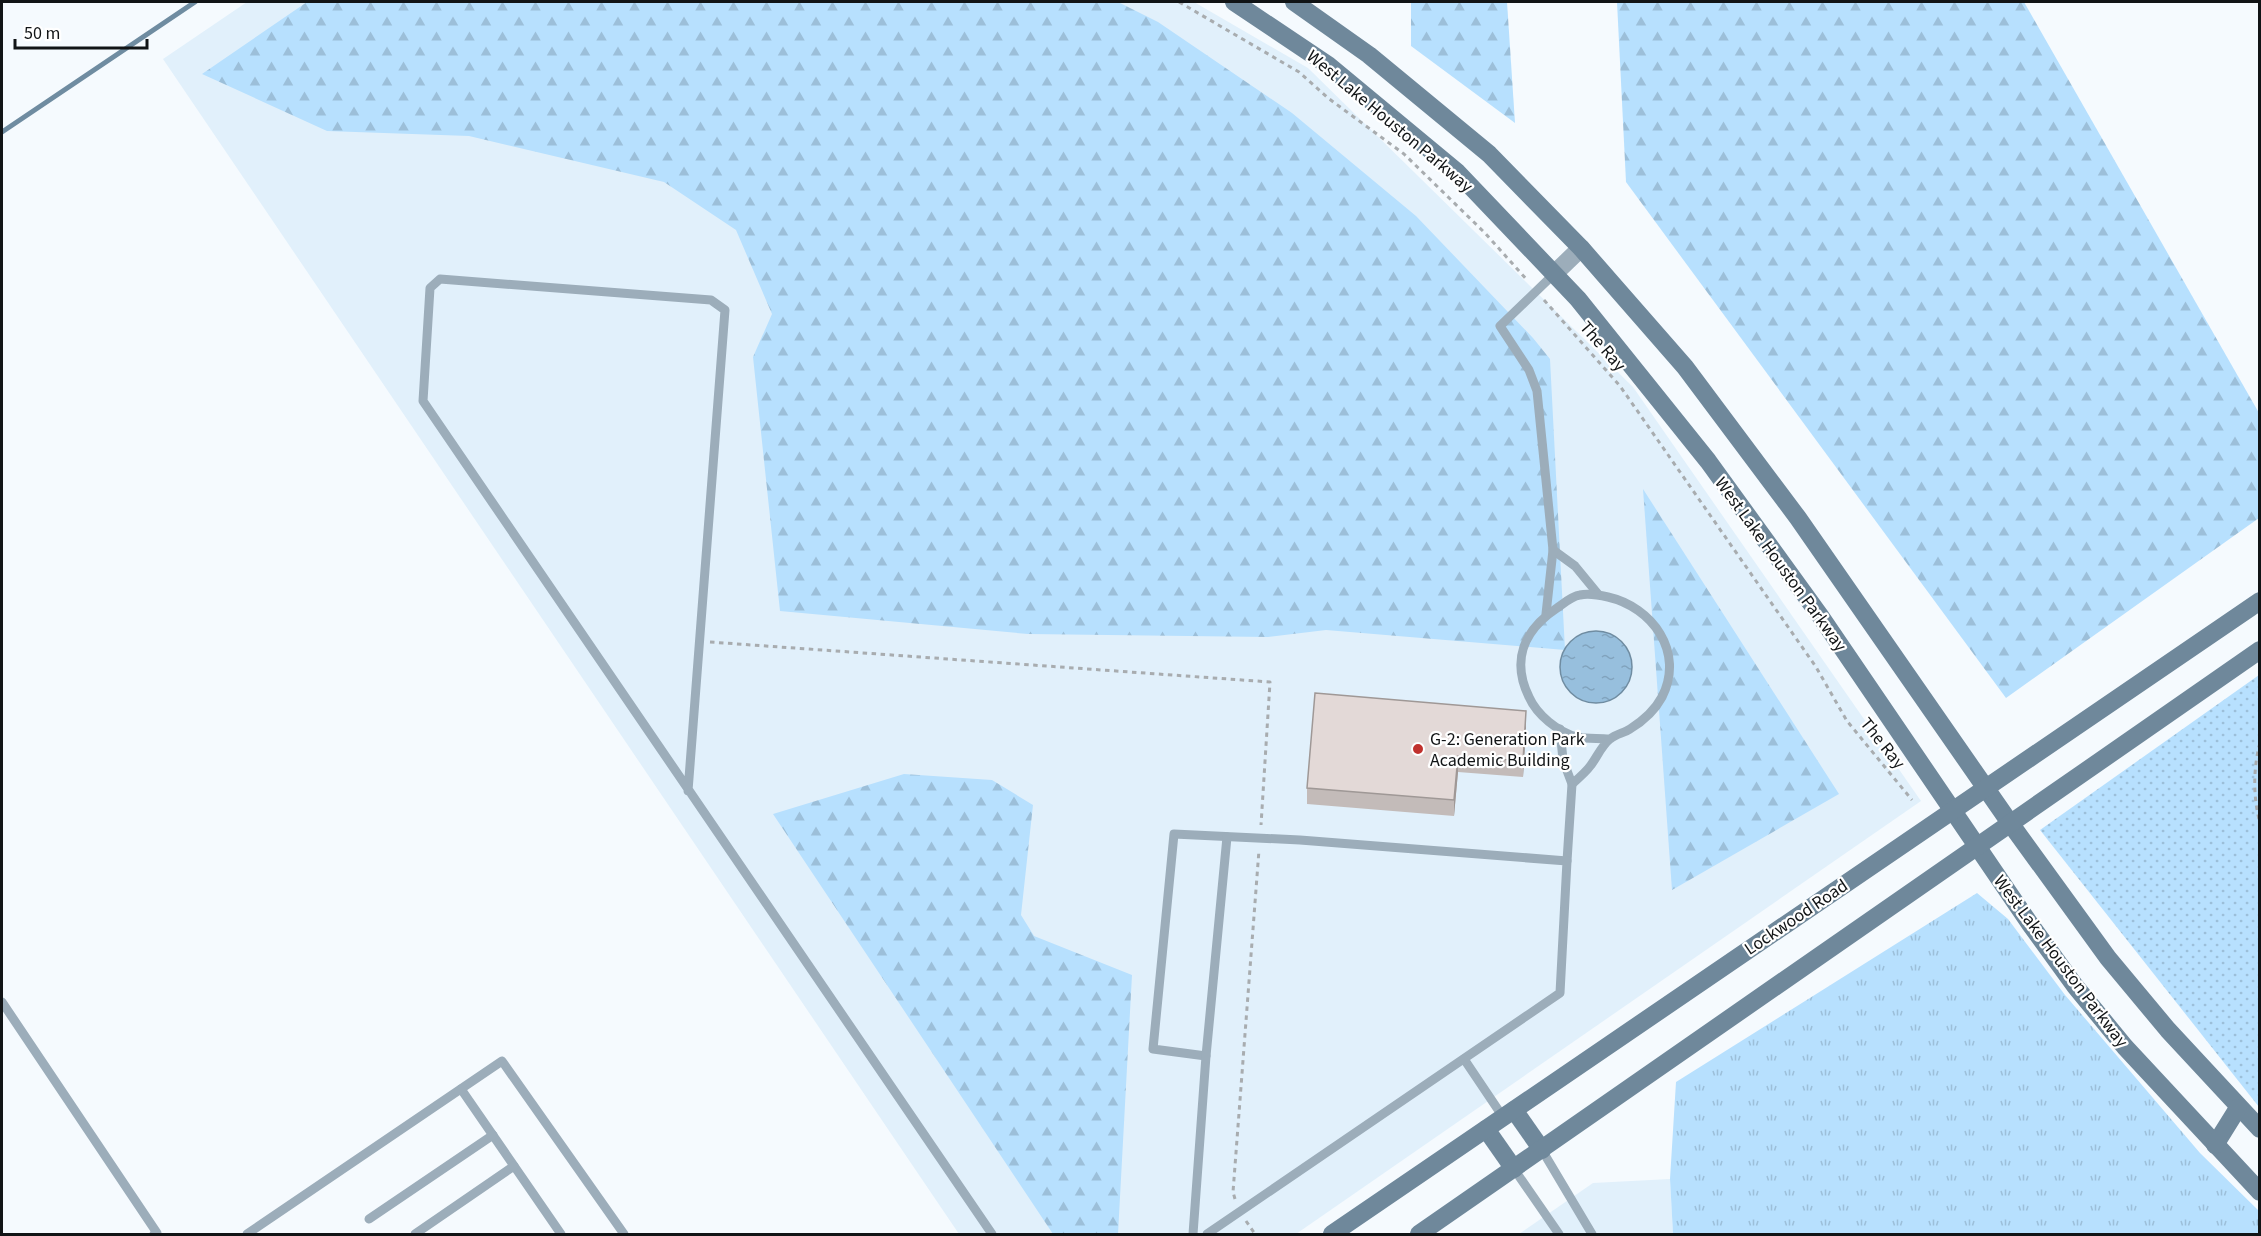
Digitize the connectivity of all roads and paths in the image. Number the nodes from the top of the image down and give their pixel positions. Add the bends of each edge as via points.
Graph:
1 (1179, 2) edge
2 (1234, 2) edge
3 (1294, 2) edge
4 (1581, 248) junction
5 (1554, 274) junction
6 (1536, 291) junction
7 (1553, 550) junction
8 (1598, 594) junction
9 (2259, 601) edge
10 (1546, 614) junction
11 (700, 641) junction
12 (2259, 650) edge
13 (1560, 729) junction
14 (1609, 739) junction
15 (2259, 743) edge
16 (1572, 784) junction
17 (1986, 787) junction
18 (688, 791) junction
19 (1912, 800) dead end
20 (1953, 810) junction
21 (2010, 823) junction
22 (2259, 823) edge
23 (1227, 837) junction
24 (1260, 838) junction
25 (1977, 847) junction
26 (1567, 861) junction
27 (2, 1002) edge
28 (1206, 1056) junction
29 (1464, 1059) junction
30 (461, 1089) junction
31 (1508, 1113) junction
32 (2252, 1116) edge
33 (1486, 1129) junction
34 (493, 1135) junction
35 (2215, 1145) junction
36 (1542, 1150) junction
37 (514, 1166) junction
38 (1514, 1169) junction
39 (2259, 1192) edge
40 (1240, 1213) junction
41 (369, 1219) dead end
42 (154, 1234) edge
43 (247, 1234) edge
44 (415, 1234) edge
45 (561, 1234) edge
46 (624, 1234) edge
47 (992, 1234) edge
48 (1194, 1234) edge
49 (1207, 1234) edge
50 (1256, 1234) edge
51 (1332, 1234) edge
52 (1419, 1234) edge
53 (1559, 1234) edge
54 (1592, 1234) edge

1 - 6 path, The Ray via 1299,72 1404,154 1485,233
2 - 5 main road, West Lake Houston Parkway via 1328,65 1457,172
3 - 4 main road, West Lake Houston Parkway via 1369,54 1489,154
4 - 5 street
4 - 17 main road, West Lake Houston Parkway via 1685,367 1798,518
5 - 6 lane
5 - 20 main road, West Lake Houston Parkway via 1578,298 1708,461
6 - 7 lane via 1500,326 1529,370 1537,392
6 - 19 path, The Ray via 1620,386 1816,667 1847,721
7 - 8 lane via 1575,566
7 - 10 lane
8 - 10 lane via 1568,599
8 - 14 lane via 1622,600 1646,616 1665,641 1670,666 1654,709 1630,729
9 - 17 main road, Lockwood Road
10 - 13 lane via 1527,638 1520,657 1520,674 1533,706
11 - 18 lane
11 - 18 lane via 725,310 711,300 440,279 430,288 423,401
11 - 24 path via 1270,682
12 - 21 main road
13 - 14 lane via 1577,736
13 - 16 lane via 1563,760
14 - 16 lane via 1591,766
15 - 22 path via 2255,769
16 - 26 lane
17 - 20 main road, Lockwood Road
17 - 21 main road, West Lake Houston Parkway
18 - 47 lane
20 - 25 main road, West Lake Houston Parkway
20 - 31 main road, Lockwood Road
21 - 25 main road
21 - 32 main road, West Lake Houston Parkway via 2108,958 2168,1030
23 - 24 lane
23 - 28 lane
23 - 28 lane via 1174,834 1154,1049
24 - 26 lane
24 - 40 path via 1233,1192
25 - 35 main road, West Lake Houston Parkway via 2102,1019
25 - 36 main road
26 - 29 lane via 1560,993
27 - 42 lane via 157,1233
28 - 48 lane
29 - 31 lane
29 - 40 lane
30 - 34 lane
30 - 43 lane
30 - 46 lane via 502,1061
31 - 33 main road, Lockwood Road
31 - 36 main road
32 - 35 main road
33 - 38 main road
33 - 51 main road, Lockwood Road
34 - 37 lane
34 - 41 lane
35 - 39 main road, West Lake Houston Parkway
36 - 38 main road
36 - 54 lane
37 - 44 lane
37 - 45 lane
38 - 52 main road
38 - 53 lane
40 - 49 lane
40 - 50 path

